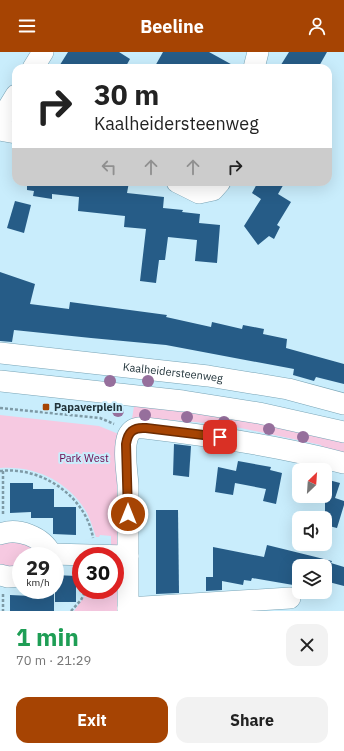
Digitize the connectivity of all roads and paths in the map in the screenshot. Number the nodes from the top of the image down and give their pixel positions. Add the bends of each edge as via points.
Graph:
1 (43, 52) edge
2 (258, 52) edge
3 (36, 64) edge
4 (255, 64) edge
5 (12, 102) edge
6 (0, 121) edge
7 (0, 130) edge
8 (12, 132) edge
9 (185, 186) edge
10 (216, 186) edge
11 (0, 353) edge
12 (0, 381) edge
13 (344, 404) edge
14 (0, 408) edge
15 (131, 432) junction
16 (344, 432) edge
17 (344, 463) edge
18 (2, 471) edge
19 (1, 533) edge
20 (46, 547) edge
21 (95, 547) edge
22 (124, 556) edge
23 (128, 556) junction
24 (0, 575) edge
25 (12, 577) edge
26 (290, 598) dead end
27 (81, 599) edge
28 (128, 610) edge
29 (71, 611) edge

1 - 3 street
2 - 4 street
5 - 6 street
7 - 8 street
9 - 10 street via 198,193 213,190
11 - 13 street, Kaalheidersteenweg via 208,376 288,389
12 - 16 street via 183,401 259,413
14 - 15 path via 100,418
15 - 17 street via 146,428 238,440
15 - 23 street via 126,444
18 - 19 path
18 - 21 path via 25,472 40,476 53,482 69,495 89,524
19 - 20 street via 19,533 33,537
22 - 23 street
23 - 28 street
24 - 25 street
26 - 28 street
27 - 29 path

